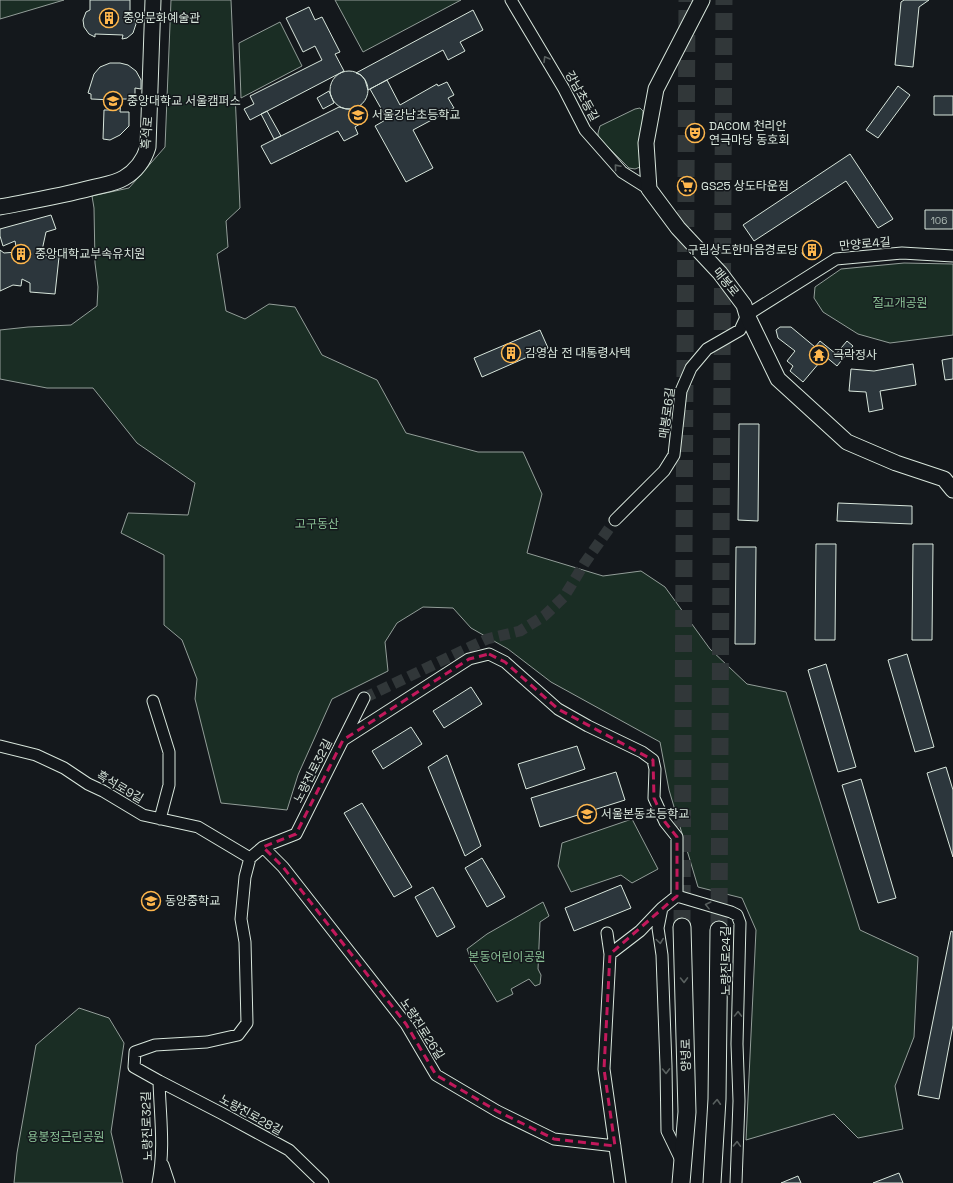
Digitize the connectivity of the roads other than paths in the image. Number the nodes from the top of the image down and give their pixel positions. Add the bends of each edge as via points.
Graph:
1 (153, 0) edge
2 (511, 0) edge
3 (702, 0) edge
4 (649, 189) junction
5 (0, 207) edge
6 (953, 256) edge
7 (747, 315) junction
8 (953, 490) edge
9 (615, 520) tunnel mouth
10 (364, 698) tunnel mouth
11 (153, 701) dead end
12 (343, 740) junction
13 (0, 746) edge
14 (160, 819) junction
15 (263, 847) junction
16 (250, 858) junction
17 (677, 896) junction
18 (662, 908) junction
19 (682, 927) tunnel mouth
20 (719, 930) tunnel mouth
21 (607, 933) dead end
22 (610, 954) junction
23 (159, 1081) junction
24 (615, 1146) junction
25 (162, 1163) junction
26 (683, 1165) junction
27 (158, 1183) edge
28 (169, 1183) edge
29 (323, 1183) edge
30 (620, 1183) edge
31 (681, 1183) edge
32 (712, 1183) edge
33 (736, 1183) edge

1 - 5 street, 흑석로 via 148,147 139,165 117,182
4 -> 2 street, 강남초등길 via 622,172 585,130 564,89
3 - 4 street via 656,89 646,143
4 - 7 street, 매봉로 via 678,228 720,274 744,305
6 - 7 street, 만양로4길 via 902,253 836,259
7 - 8 street, 매봉로 via 778,379 847,442 896,463 944,479
7 - 9 street, 매봉로6길 via 740,330 707,349 691,368 681,391 674,455 664,471
10 - 12 street
11 - 14 street via 169,752 169,785
12 - 15 street, 노량진로32길 via 296,834
12 - 17 street, 노량진로32길 via 469,659 488,654 506,662 558,709 642,752 652,760 655,768 654,798 665,822 677,837
13 - 14 street, 흑석로9길 via 36,755 64,768 143,815
14 - 16 street, 흑석로9길 via 198,827
15 - 16 street, 노량진로32길
15 - 24 street, 노량진로26길 via 283,867 406,1024 436,1075 497,1111 554,1139
16 - 23 street, 노량진로32길 via 241,918 245,942 247,1023 238,1036 207,1042 155,1045 135,1052 134,1068
17 - 18 street
33 -> 17 street, 노량진로24길 via 740,923 737,915 731,912
18 - 22 street via 640,931
18 -> 26 street via 658,928 662,955 667,1131
19 -> 26 main road, 양녕로 via 687,1112
32 -> 20 main road via 717,1099
21 - 22 street
22 - 24 street via 604,1069
23 - 25 street, 노량진로32길
23 - 29 street, 노량진로28길 via 289,1150
24 - 30 street
25 - 27 street, 노량진로32길
25 - 28 street
26 - 31 main road, 양녕로

